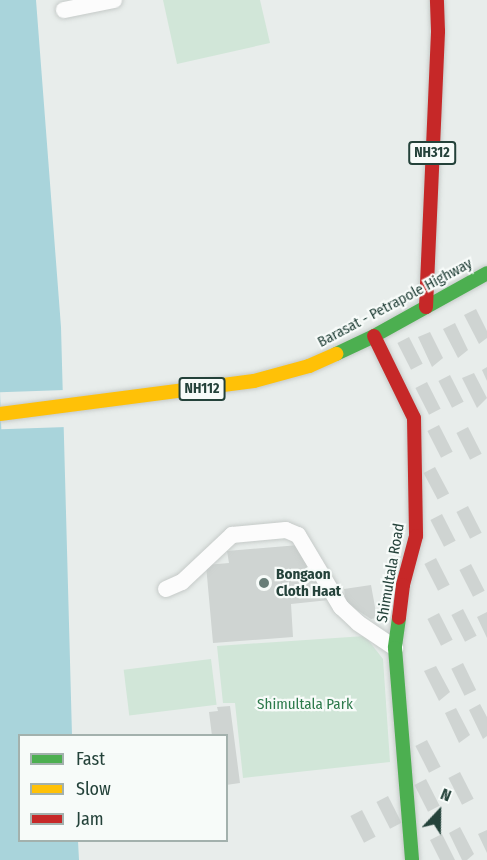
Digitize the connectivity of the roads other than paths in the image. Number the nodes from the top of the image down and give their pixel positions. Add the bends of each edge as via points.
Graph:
1 (114, 0) edge
2 (437, 0) edge
3 (64, 10) dead end
4 (487, 273) edge
5 (426, 307) junction
6 (374, 336) junction
7 (0, 414) edge
8 (166, 590) dead end
9 (395, 648) junction
10 (412, 860) edge

1 - 3 street
2 - 5 main road, NH312
4 - 5 main road, Barasat - Petrapole Highway / NH112
5 - 6 main road, Barasat - Petrapole Highway / NH112
6 - 7 main road, Barasat - Petrapole Highway / NH112 via 309,366 254,381
6 - 9 main road, Shimultala Road via 414,418 416,536 403,585
8 - 9 street via 182,582 232,535 286,530 298,535 341,607
9 - 10 main road, Shimultala Road

